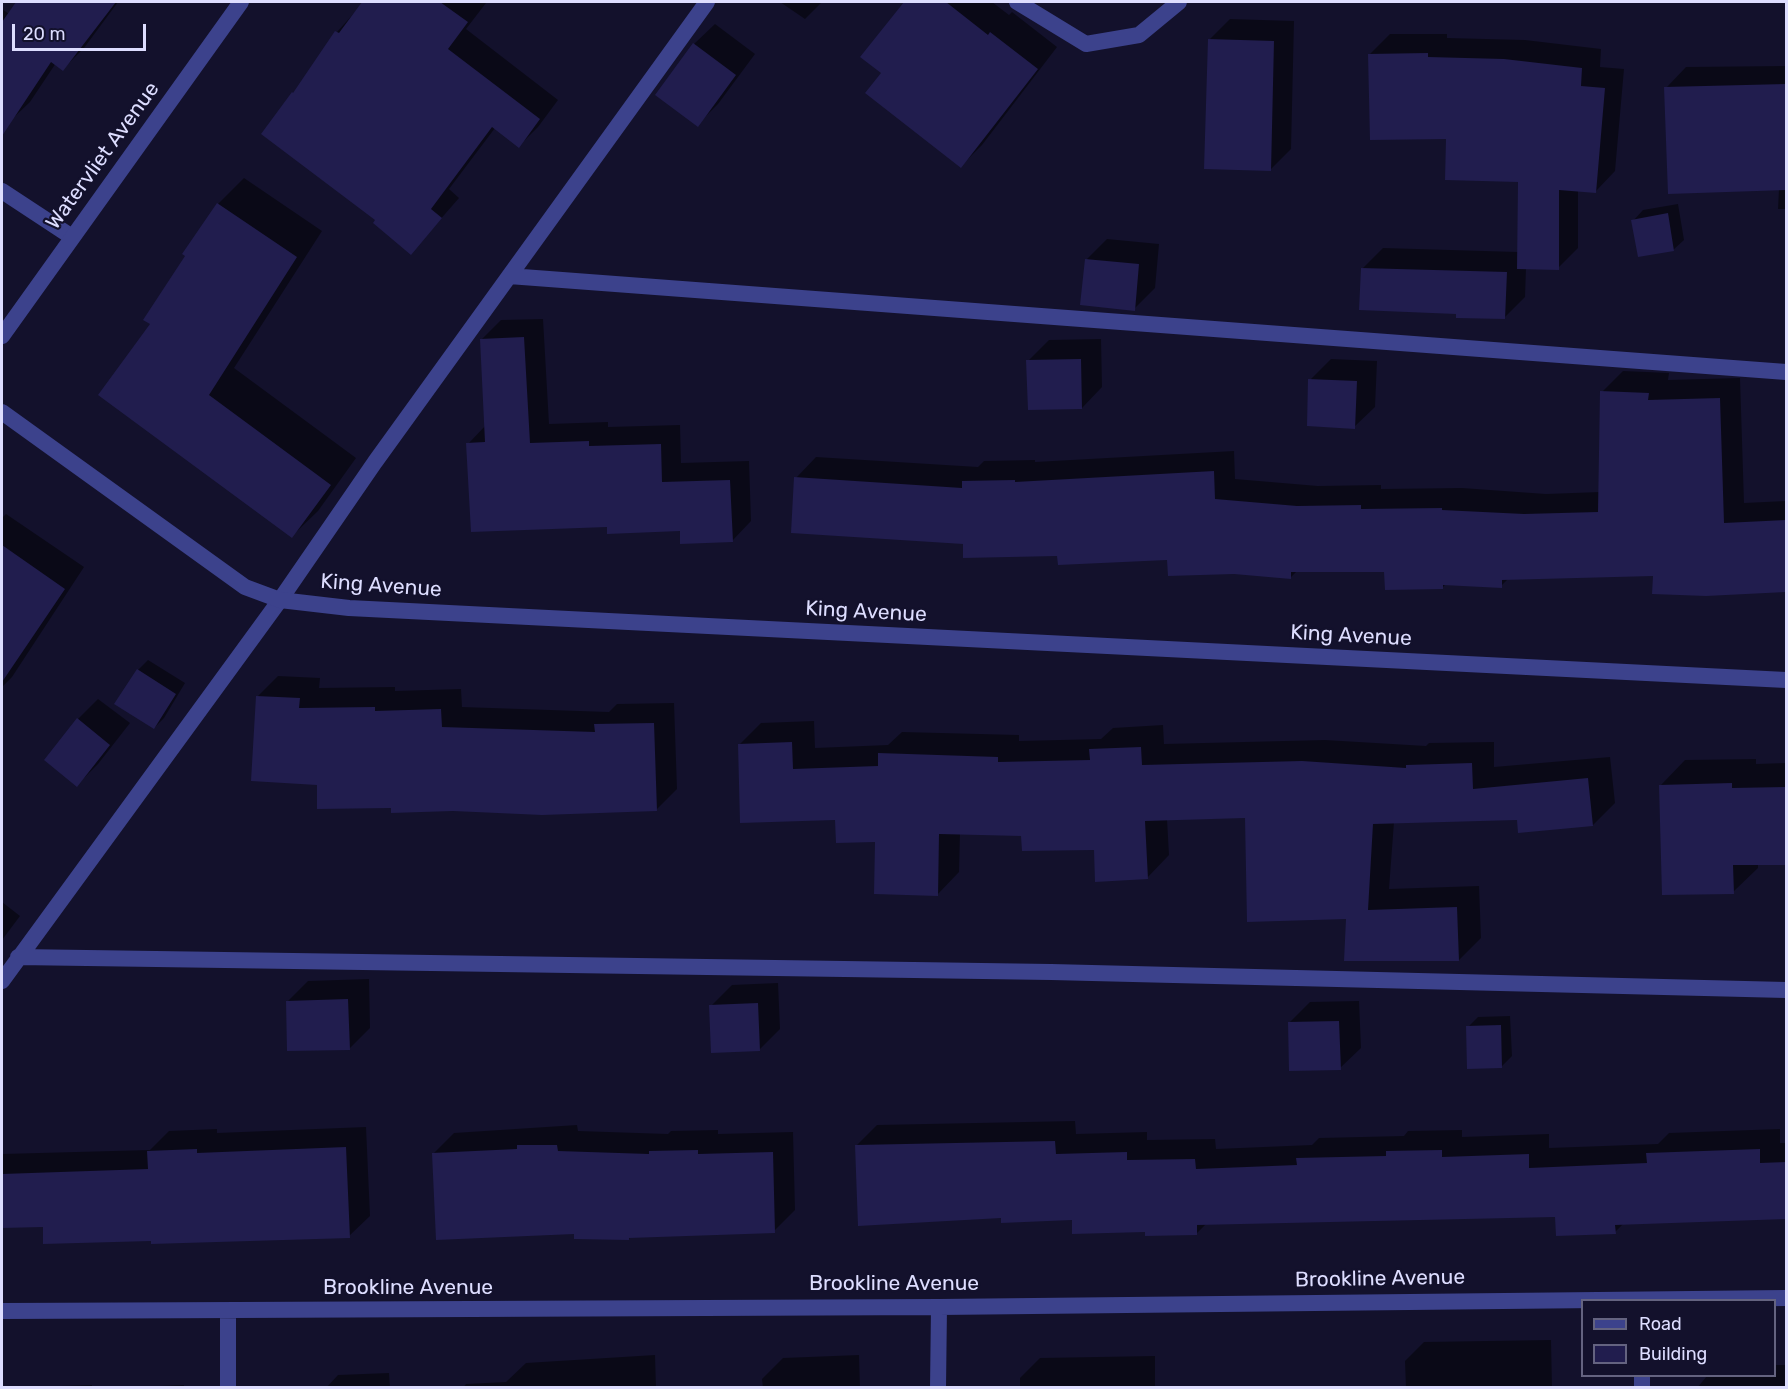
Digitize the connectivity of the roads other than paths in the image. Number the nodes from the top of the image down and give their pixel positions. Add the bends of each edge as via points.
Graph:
1 (240, 2) edge
2 (707, 2) edge
3 (1017, 2) edge
4 (1179, 2) edge
5 (2, 191) edge
6 (72, 237) junction
7 (509, 276) junction
8 (2, 336) edge
9 (1786, 372) edge
10 (2, 412) edge
11 (280, 600) junction
12 (1786, 680) edge
13 (18, 957) junction
14 (2, 981) edge
15 (1786, 990) edge
16 (1786, 1298) edge
17 (1713, 1299) edge
18 (1581, 1301) edge
19 (939, 1307) junction
20 (2, 1311) edge
21 (228, 1311) junction
22 (228, 1388) edge
23 (938, 1388) edge

1 - 6 street, Watervliet Avenue
2 - 7 street
3 - 4 street via 1086,44 1139,35
5 - 6 street
6 - 8 street, Watervliet Avenue
7 - 9 street
7 - 11 street
10 - 11 street, King Avenue via 245,587
11 - 12 street, King Avenue via 373,609
11 - 13 street
13 - 14 street
13 - 15 street via 1051,972
16 - 17 street, Brookline Avenue
18 - 19 street, Brookline Avenue
19 - 21 street, Brookline Avenue
19 - 23 street
20 - 21 street, Brookline Avenue
21 - 22 street

